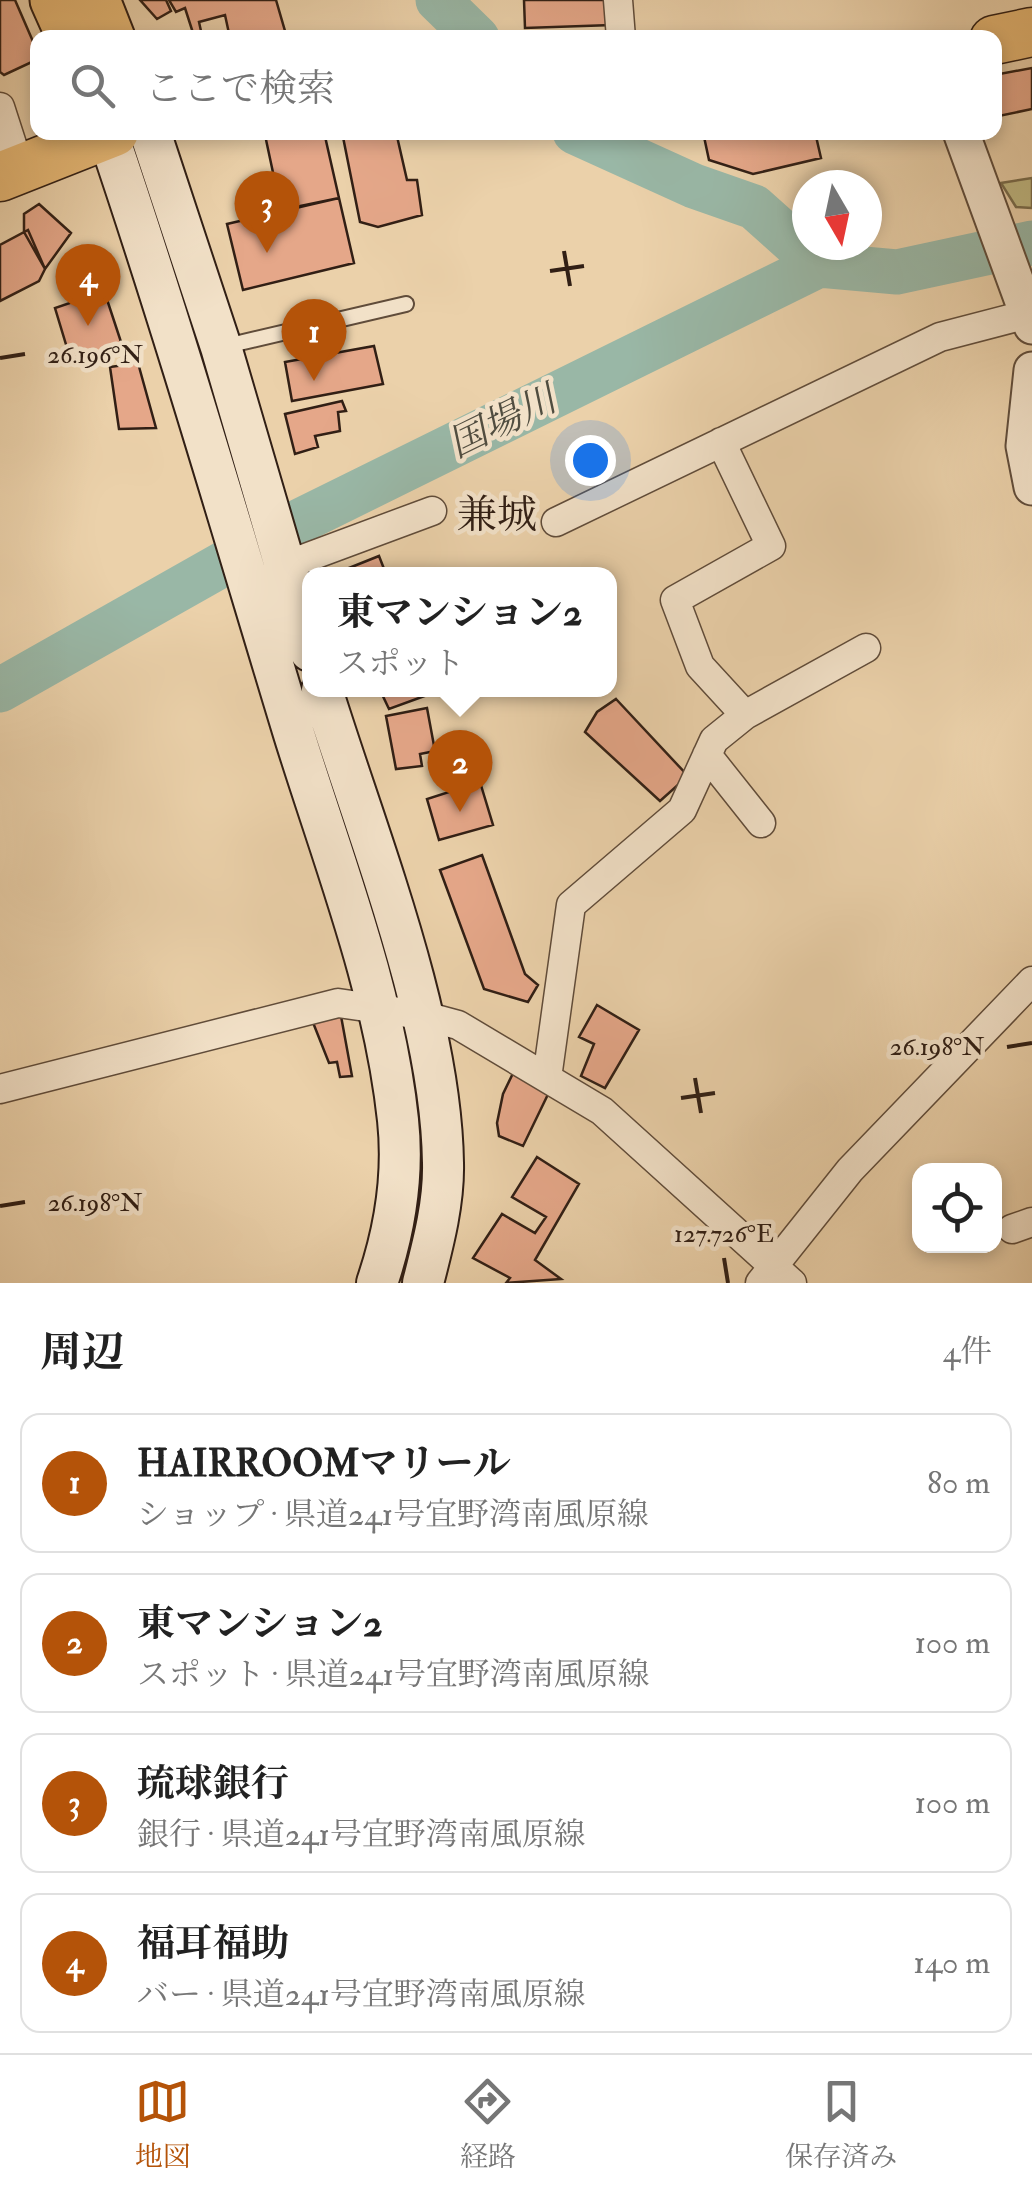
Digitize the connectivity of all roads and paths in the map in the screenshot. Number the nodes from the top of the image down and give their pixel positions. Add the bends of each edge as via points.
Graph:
1 (53, 0) edge
2 (97, 0) edge
3 (618, 0) edge
4 (66, 30) edge
5 (109, 30) edge
6 (620, 30) edge
7 (1032, 32) edge
8 (1002, 38) edge
9 (0, 107) edge
10 (101, 140) edge
11 (122, 140) edge
12 (123, 140) edge
13 (964, 140) edge
14 (10, 173) edge
15 (406, 304) dead end
16 (1029, 312) edge
17 (221, 347) junction
18 (1032, 370) edge
19 (721, 442) junction
20 (1032, 487) edge
21 (432, 511) dead end
22 (556, 522) dead end
23 (271, 567) junction
24 (302, 634) edge
25 (866, 648) dead end
26 (302, 695) edge
27 (302, 697) edge
28 (324, 697) edge
29 (745, 715) junction
30 (707, 755) junction
31 (761, 823) dead end
32 (1032, 981) edge
33 (378, 1009) junction
34 (420, 1015) junction
35 (547, 1078) junction
36 (0, 1089) edge
37 (775, 1277) edge
38 (377, 1283) edge
39 (423, 1283) edge

1 - 4 main road
2 - 5 main road
3 - 6 street
7 - 8 highway
9 - 14 street
10 - 14 highway
11 - 23 main road via 226,504
12 - 17 main road
13 - 16 street
15 - 17 lane
16 - 19 street via 940,337
17 - 23 main road via 259,481
18 - 20 street via 1024,446
19 - 22 street
19 - 29 street via 770,546 675,600 700,666
21 - 23 street
23 - 24 main road
23 - 26 main road
25 - 29 street
27 - 33 main road
28 - 34 main road
29 - 30 street via 714,740
30 - 31 street
30 - 35 street via 682,810 571,905
32 - 37 street via 850,1170
33 - 34 street
33 - 36 street via 338,1004
33 - 38 main road via 392,1069 400,1177 392,1240
34 - 35 street via 458,1025
34 - 39 main road via 444,1164
35 - 37 street via 602,1110

